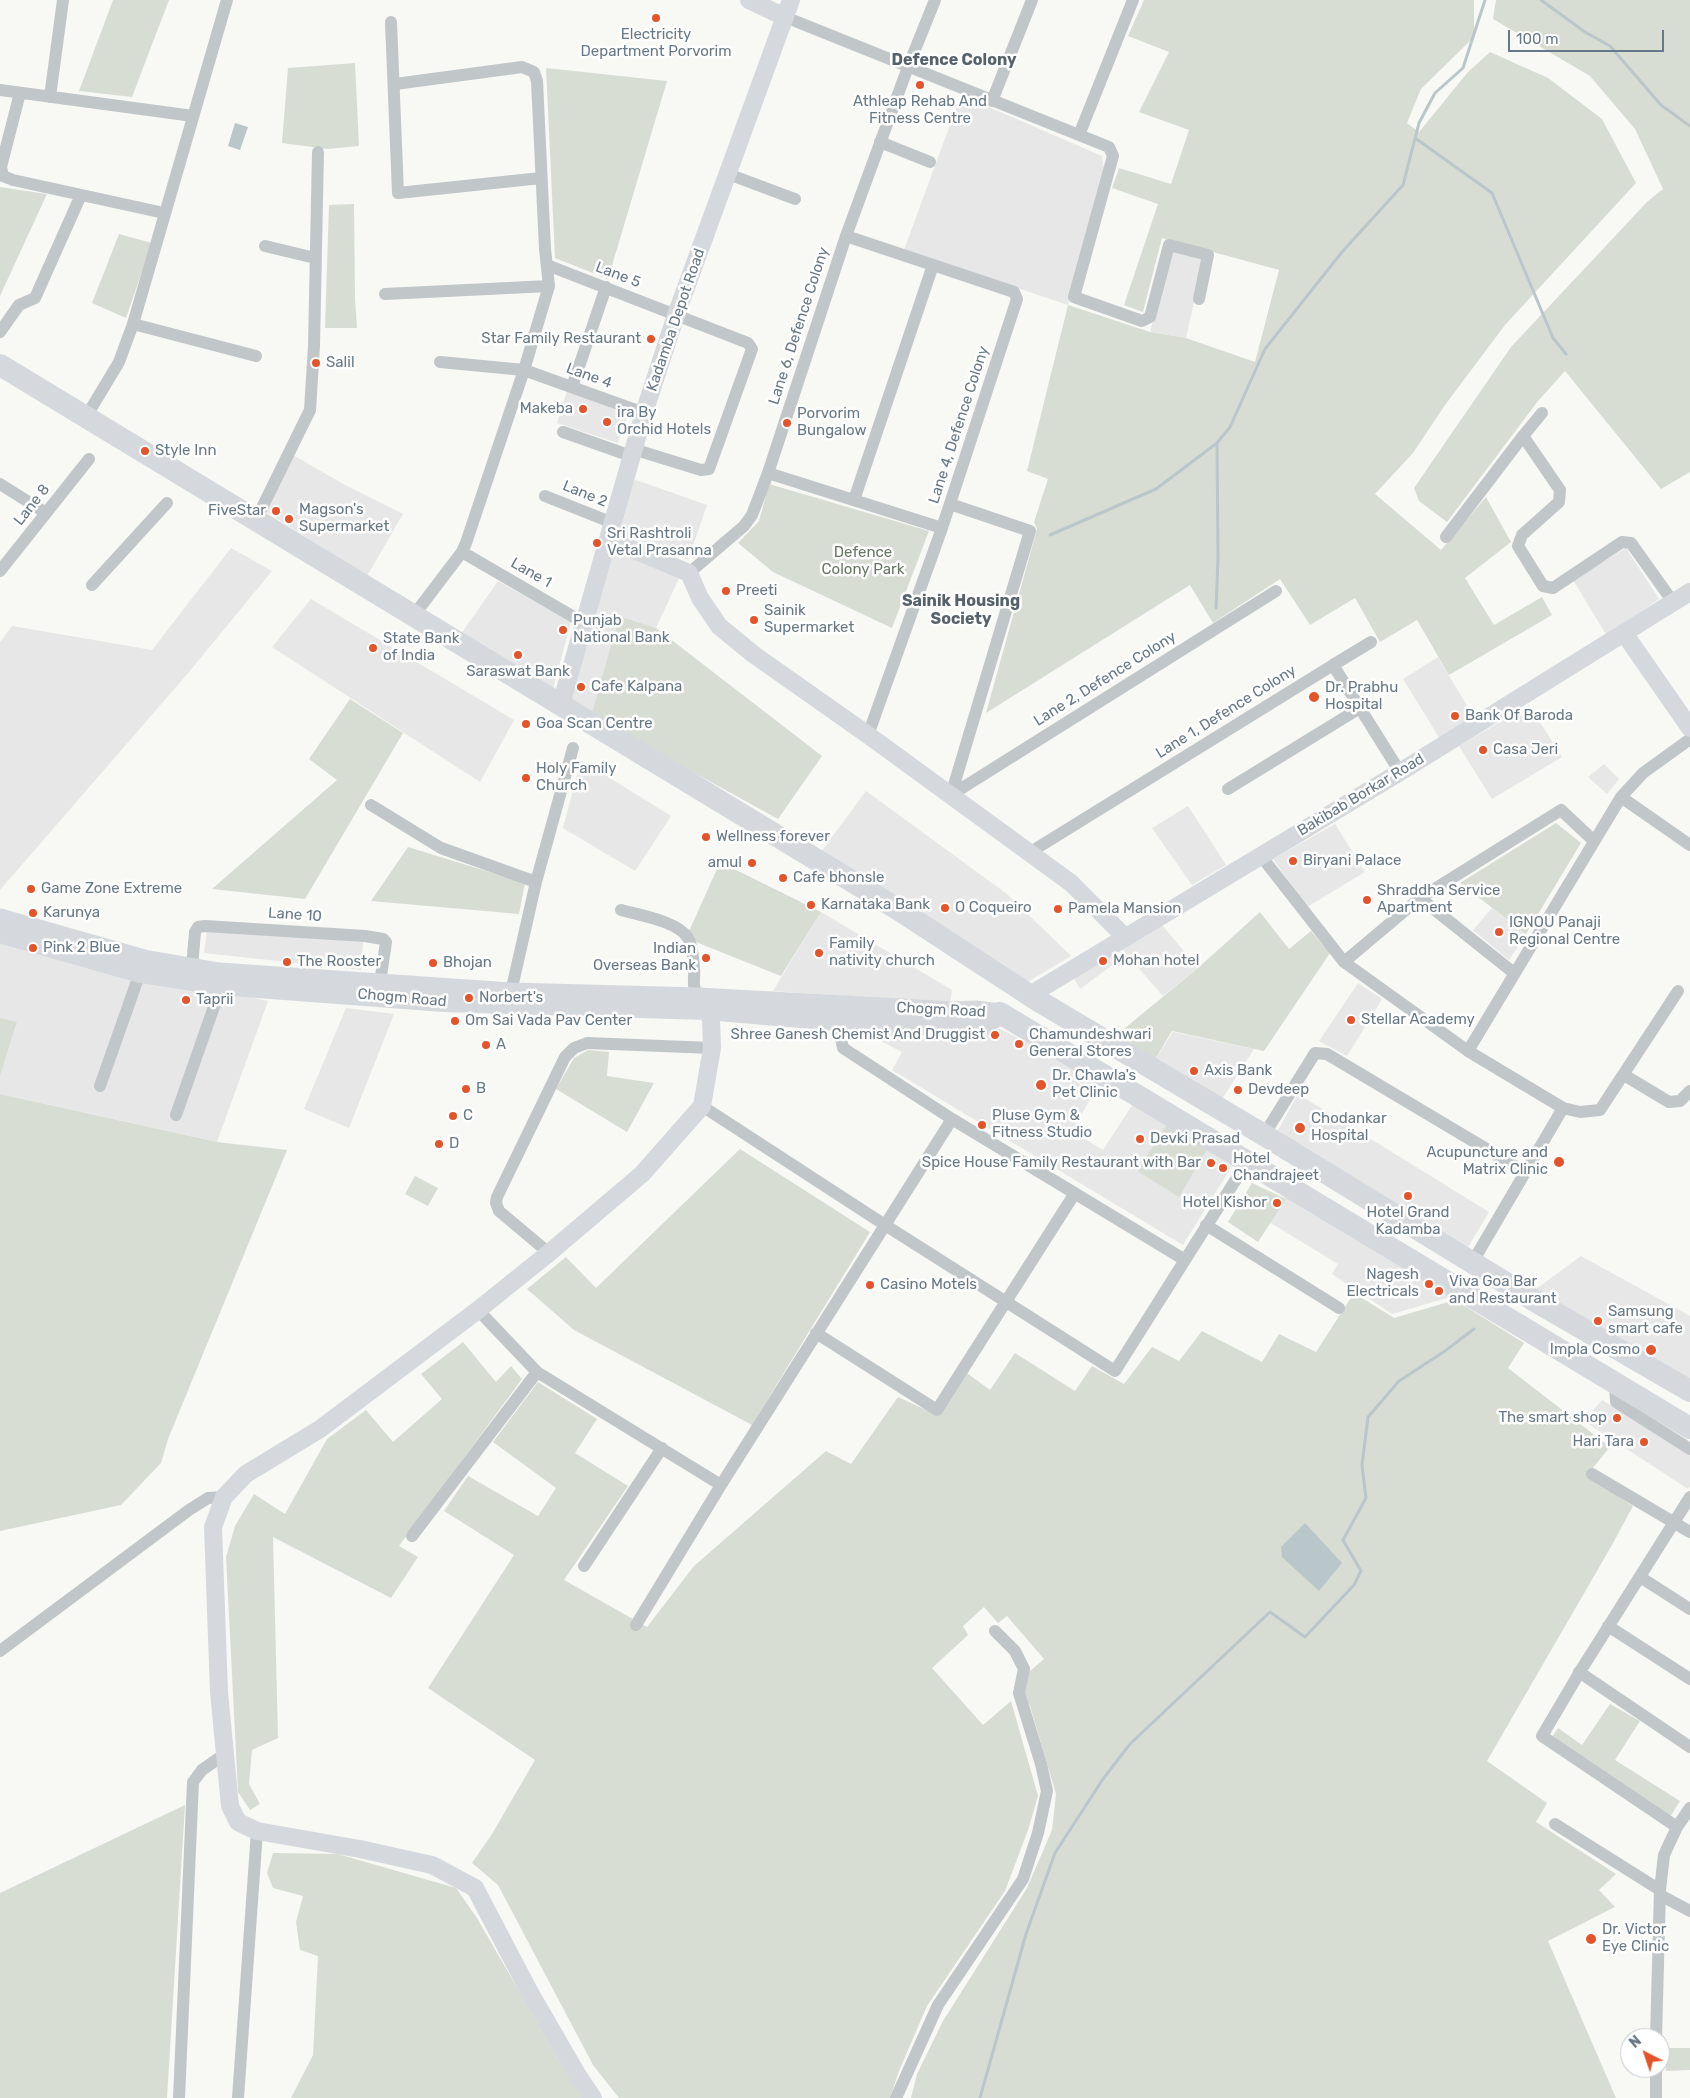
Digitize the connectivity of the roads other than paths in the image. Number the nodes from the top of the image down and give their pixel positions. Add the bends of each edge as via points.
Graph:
1 (63, 0) edge
2 (227, 0) edge
3 (748, 0) edge
4 (791, 0) edge
5 (936, 0) edge
6 (1032, 0) edge
7 (1134, 0) edge
8 (785, 17) junction
9 (391, 22) dead end
10 (908, 68) junction
11 (395, 84) junction
12 (0, 90) edge
13 (20, 93) junction
14 (50, 97) junction
15 (992, 101) junction
16 (193, 116) junction
17 (1079, 135) junction
18 (880, 142) junction
19 (318, 152) dead end
20 (930, 162) dead end
21 (728, 174) junction
22 (541, 178) junction
23 (81, 195) junction
24 (796, 199) dead end
25 (164, 213) junction
26 (846, 236) junction
27 (266, 246) dead end
28 (315, 258) junction
29 (547, 265) junction
30 (933, 265) junction
31 (549, 286) junction
32 (606, 287) junction
33 (385, 294) dead end
34 (1199, 299) dead end
35 (676, 315) junction
36 (133, 324) junction
37 (0, 332) edge
38 (256, 356) dead end
39 (440, 362) dead end
40 (0, 365) edge
41 (524, 370) junction
42 (572, 387) junction
43 (644, 413) junction
44 (1542, 413) dead end
45 (86, 417) junction
46 (563, 432) dead end
47 (1523, 436) junction
48 (632, 453) junction
49 (89, 459) dead end
50 (768, 473) junction
51 (0, 484) edge
52 (545, 496) dead end
53 (854, 500) junction
54 (167, 502) dead end
55 (950, 504) junction
56 (46, 513) junction
57 (256, 520) junction
58 (942, 528) junction
59 (610, 531) junction
60 (1446, 537) dead end
61 (462, 552) junction
62 (0, 571) edge
63 (689, 573) junction
64 (92, 585) dead end
65 (1276, 591) dead end
66 (1690, 592) edge
67 (1673, 602) junction
68 (414, 615) junction
69 (584, 623) junction
70 (1624, 633) junction
71 (1371, 642) dead end
72 (1333, 665) junction
73 (561, 704) junction
74 (1360, 708) junction
75 (1690, 728) edge
76 (868, 735) junction
77 (1690, 738) edge
78 (574, 748) dead end
79 (1400, 772) junction
80 (1228, 789) dead end
81 (951, 795) junction
82 (1621, 797) junction
83 (371, 805) dead end
84 (1593, 840) junction
85 (1690, 845) edge
86 (1029, 852) junction
87 (1261, 856) junction
88 (536, 882) junction
89 (1420, 898) junction
90 (620, 910) dead end
91 (0, 918) edge
92 (0, 932) edge
93 (1125, 937) junction
94 (1344, 962) junction
95 (142, 966) junction
96 (192, 968) junction
97 (1514, 972) junction
98 (219, 978) junction
99 (380, 983) junction
100 (1678, 991) dead end
101 (511, 992) junction
102 (1030, 995) junction
103 (703, 1003) junction
104 (835, 1013) junction
105 (712, 1048) junction
106 (1468, 1051) junction
107 (1624, 1075) junction
108 (100, 1086) dead end
109 (1690, 1091) edge
110 (702, 1106) junction
111 (1563, 1108) junction
112 (176, 1116) dead end
113 (952, 1119) junction
114 (1264, 1135) junction
115 (1247, 1162) junction
116 (1526, 1172) junction
117 (1074, 1193) junction
118 (884, 1225) junction
119 (1206, 1225) junction
120 (549, 1253) junction
121 (1185, 1260) junction
122 (1472, 1263) junction
123 (1006, 1302) junction
124 (1339, 1308) dead end
125 (478, 1310) junction
126 (816, 1333) junction
127 (537, 1372) junction
128 (1615, 1383) junction
129 (1690, 1391) edge
130 (1690, 1428) edge
131 (662, 1448) junction
132 (1690, 1449) edge
133 (1592, 1474) dead end
134 (721, 1485) junction
135 (224, 1497) junction
136 (1690, 1497) edge
137 (1674, 1522) junction
138 (1690, 1532) edge
139 (412, 1536) dead end
140 (584, 1566) dead end
141 (1640, 1577) junction
142 (1690, 1609) edge
143 (636, 1625) dead end
144 (1608, 1626) junction
145 (995, 1631) dead end
146 (0, 1651) edge
147 (1579, 1672) junction
148 (1690, 1679) edge
149 (1690, 1747) edge
150 (225, 1754) junction
151 (1685, 1819) edge
152 (1555, 1824) dead end
153 (257, 1832) junction
154 (1660, 1893) junction
155 (1690, 1911) edge
156 (1656, 2028) edge
157 (1656, 2078) edge
158 (179, 2098) edge
159 (238, 2098) edge
160 (594, 2098) edge
161 (896, 2098) edge
162 (1656, 2098) edge

1 - 14 street
2 - 16 street
3 - 8 street
4 - 8 street, Kadamba Depot Road
5 - 10 street, Lane 6, Defence Colony
6 - 15 street
7 - 17 street
8 - 10 street
8 - 21 street, Kadamba Depot Road
9 - 11 street
10 - 15 street
10 - 18 street, Lane 6, Defence Colony
11 - 22 street via 530,68 537,81
11 - 22 street via 398,193
12 - 13 street
13 - 14 street
13 - 23 street via 1,167 3,176
14 - 16 street
15 - 17 street
16 - 25 street
17 - 34 street via 1109,147 1114,156 1074,297 1142,321 1150,317 1168,245 1208,255
18 - 20 street
18 - 26 street, Lane 6, Defence Colony
19 - 28 street
21 - 24 street
21 - 35 street, Kadamba Depot Road
22 - 29 street
23 - 25 street
23 - 37 street via 35,298 19,305
25 - 36 street
26 - 30 street, Lane 4, Defence Colony
26 - 50 street, Lane 6, Defence Colony
27 - 28 street
28 - 57 street via 310,410
29 - 31 street
29 - 32 street, Lane 5
30 - 53 street
30 - 55 street, Lane 4, Defence Colony via 1014,292 1017,299
31 - 33 street
31 - 41 street
32 - 35 street, Lane 5
32 - 42 street
35 - 43 street, Kadamba Depot Road
35 - 48 street, Lane 5 via 748,343 752,349 709,469 701,470
36 - 38 street
36 - 45 street via 119,362
39 - 41 street, Lane 4
40 - 45 highway
41 - 42 street, Lane 4
41 - 61 street
42 - 43 street, Lane 4
43 - 48 street, Kadamba Depot Road
44 - 47 street
45 - 57 highway
46 - 48 street
47 - 60 street
47 - 67 street via 1560,490 1558,502 1522,535 1518,546 1543,586 1552,588 1622,542 1631,543
48 - 59 street, Kadamba Depot Road
49 - 56 street, Lane 8
50 - 53 street
50 - 63 street, Lane 6, Defence Colony via 752,515 744,526
51 - 56 street
52 - 59 street, Lane 2
53 - 58 street
54 - 64 street
55 - 58 street, Lane 4, Defence Colony
55 - 81 street via 1030,531
56 - 62 street, Lane 8
57 - 68 highway
58 - 76 street, Lane 4, Defence Colony
59 - 63 street
59 - 69 street, Kadamba Depot Road
61 - 68 street
61 - 69 street, Lane 1
63 - 76 street via 700,598 719,626 753,654
65 - 81 street, Lane 2, Defence Colony
66 - 67 street, Bakibab Borkar Road
67 - 70 street, Bakibab Borkar Road
68 - 73 highway
69 - 73 street, Kadamba Depot Road
70 - 75 street
70 - 79 street, Bakibab Borkar Road
71 - 72 street, Lane 1, Defence Colony
72 - 74 street
72 - 86 street, Lane 1, Defence Colony
73 - 102 highway via 896,908
74 - 79 street
74 - 80 street
76 - 81 street
77 - 82 street via 1642,773
78 - 88 street
79 - 87 street, Bakibab Borkar Road
81 - 86 street
82 - 84 street
82 - 85 street
83 - 88 street via 441,848
84 - 89 street via 1561,810
84 - 97 street
86 - 93 street via 1071,883
87 - 93 street, Bakibab Borkar Road
87 - 94 street
88 - 101 street
89 - 94 street
89 - 97 street
90 - 103 street via 673,926 687,936 693,965 693,989
91 - 95 main road, Chogm Road
92 - 95 highway, Chogm Road
93 - 102 street, Bakibab Borkar Road
94 - 106 street
95 - 96 main road, Chogm Road
95 - 98 highway, Chogm Road
95 - 108 street
96 - 98 main road, Chogm Road
96 - 99 street, Lane 10 via 198,927 365,936 383,938 386,942
97 - 106 street
98 - 99 main road, Chogm Road
98 - 103 highway, Chogm Road via 444,1001
98 - 112 street via 218,998
99 - 101 main road, Chogm Road
100 - 107 street
101 - 103 main road, Chogm Road
102 - 114 highway
103 - 104 highway, Chogm Road
103 - 105 street via 711,1020
104 - 113 street via 843,1048
104 - 115 highway, Chogm Road via 969,1025 986,1022 1000,1013
105 - 110 street
105 - 120 street via 587,1043 574,1048 565,1057 496,1203 499,1211
106 - 111 street
107 - 109 street via 1669,1102 1680,1101
107 - 111 street via 1600,1110 1580,1112
110 - 118 street
110 - 120 street via 642,1174
111 - 116 street
113 - 117 street
113 - 118 street
114 - 116 street via 1315,1053 1327,1054
114 - 122 highway
115 - 119 street
115 - 128 highway
116 - 122 street
117 - 121 street
117 - 123 street
118 - 123 street
118 - 126 street
119 - 121 street
119 - 124 street
120 - 125 street
121 - 123 street via 1114,1370
122 - 129 highway
123 - 126 street via 937,1410
125 - 127 street
125 - 135 street via 320,1429 246,1474
126 - 134 street
127 - 131 street
127 - 139 street
128 - 130 highway
128 - 132 street via 1616,1402
131 - 134 street
131 - 140 street
133 - 137 street
134 - 143 street
135 - 146 street via 208,1498 190,1510
135 - 150 street via 213,1528
136 - 137 street
137 - 138 street
137 - 141 street
141 - 142 street
141 - 144 street
144 - 147 street
144 - 148 street
145 - 161 street via 1015,1651 1024,1669 1019,1693 1047,1791 1023,1879 938,2005
147 - 149 street
147 - 151 street via 1542,1736
150 - 153 street via 230,1806 238,1822
150 - 158 street via 202,1770 193,1782
151 - 154 street via 1664,1856
152 - 154 street
153 - 159 street
153 - 160 street via 360,1849 432,1866 475,1888 529,1991
154 - 155 street
154 - 156 street
157 - 162 street

